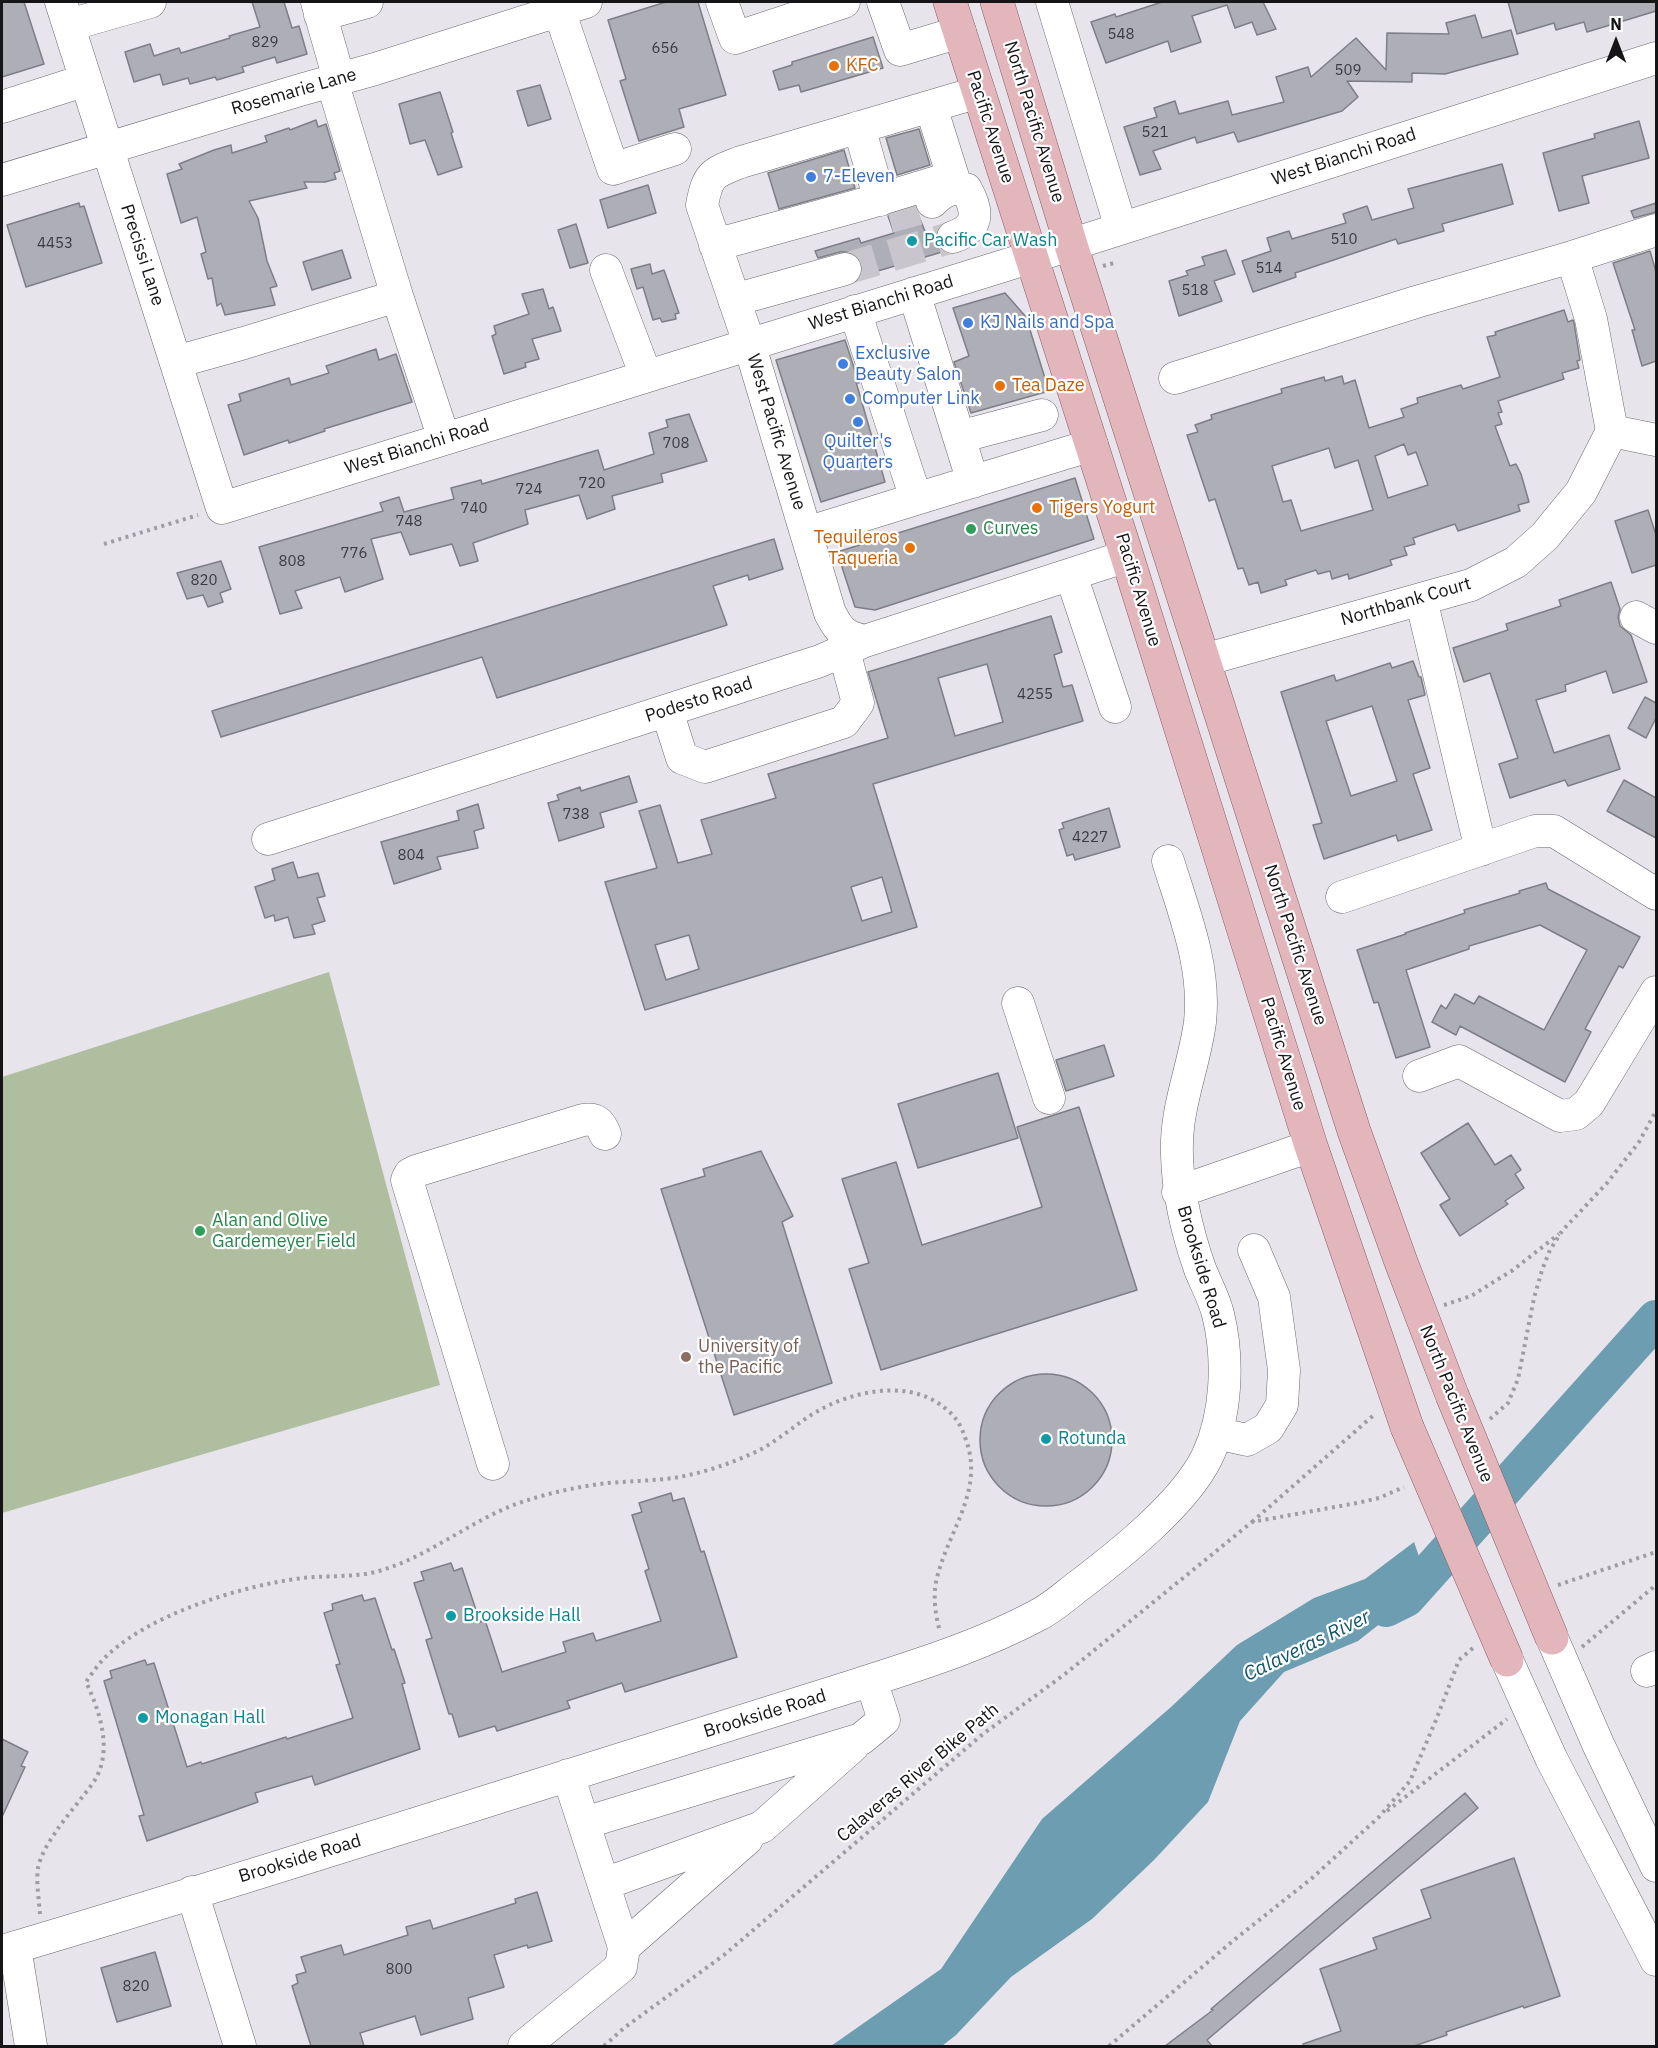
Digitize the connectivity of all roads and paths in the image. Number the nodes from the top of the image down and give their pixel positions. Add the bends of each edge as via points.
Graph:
1 (150, 2) edge
2 (367, 2) edge
3 (722, 2) edge
4 (844, 2) edge
5 (884, 2) edge
6 (950, 2) edge
7 (997, 2) edge
8 (1052, 2) edge
9 (556, 7) edge
10 (318, 8) edge
11 (65, 13) edge
12 (960, 32) junction
13 (1656, 58) edge
14 (86, 80) junction
15 (336, 80) junction
16 (979, 92) junction
17 (2, 107) edge
18 (931, 107) junction
19 (859, 127) junction
20 (108, 148) junction
21 (675, 149) dead end
22 (2, 180) edge
23 (896, 208) junction
24 (1121, 228) junction
25 (1656, 230) edge
26 (953, 237) tunnel mouth
27 (1071, 245) junction
28 (718, 254) junction
29 (1572, 256) junction
30 (1032, 257) junction
31 (1114, 263) dead end
32 (1101, 266) dead end
33 (845, 269) tunnel mouth
34 (606, 270) dead end
35 (914, 293) junction
36 (398, 296) junction
37 (734, 300) junction
38 (855, 311) junction
39 (749, 343) junction
40 (176, 362) junction
41 (646, 375) junction
42 (1175, 378) dead end
43 (1042, 415) dead end
44 (1612, 431) junction
45 (959, 437) junction
46 (444, 439) junction
47 (1656, 440) edge
48 (1092, 445) junction
49 (973, 482) junction
50 (916, 499) junction
51 (222, 508) junction
52 (806, 533) junction
53 (104, 544) dead end
54 (1127, 556) junction
55 (1071, 575) junction
56 (1421, 599) junction
57 (854, 646) junction
58 (1204, 660) junction
59 (1115, 707) dead end
60 (667, 711) junction
61 (268, 839) dead end
62 (1481, 850) junction
63 (1168, 861) dead end
64 (1656, 894) edge
65 (1342, 897) dead end
66 (1656, 992) edge
67 (1018, 1003) dead end
68 (1419, 1076) dead end
69 (1049, 1098) dead end
70 (1656, 1111) edge
71 (605, 1134) dead end
72 (1311, 1146) junction
73 (1178, 1192) junction
74 (1562, 1231) junction
75 (1254, 1250) dead end
76 (1404, 1270) junction
77 (1420, 1313) junction
78 (1396, 1395) junction
79 (1482, 1427) dead end
80 (1216, 1433) junction
81 (493, 1464) dead end
82 (1409, 1484) dead end
83 (1252, 1522) junction
84 (1656, 1552) edge
85 (1656, 1585) edge
86 (1553, 1586) dead end
87 (1557, 1651) junction
88 (1492, 1652) junction
89 (948, 1655) junction
90 (871, 1680) junction
91 (1527, 1704) junction
92 (861, 1739) junction
93 (568, 1775) junction
94 (1379, 1817) junction
95 (584, 1823) junction
96 (762, 1827) junction
97 (1656, 1866) edge
98 (603, 1884) junction
99 (192, 1892) junction
100 (20, 1946) edge
101 (624, 1947) junction
102 (1656, 1960) edge
103 (31, 2046) edge
104 (240, 2046) edge
105 (524, 2046) edge
106 (604, 2046) edge
107 (1109, 2046) edge

1 - 11 street
2 - 10 street
3 - 4 street via 735,38
5 - 12 street via 900,50
6 - 12 main road, Pacific Avenue
7 - 27 main road, North Pacific Avenue
8 - 24 street
9 - 15 street, Rosemarie Lane
9 - 21 street via 613,169
10 - 15 street
11 - 14 street, Precissi Lane
12 - 16 main road, Pacific Avenue
13 - 24 street, West Bianchi Road
14 - 17 street
14 - 20 street, Precissi Lane
15 - 20 street, Rosemarie Lane
15 - 36 street via 345,124
16 - 18 street
16 - 30 main road, Pacific Avenue
18 - 19 street
18 - 23 street via 953,177
19 - 23 street
19 - 28 street, West Pacific Avenue via 714,173 705,186 702,204
20 - 22 street, Rosemarie Lane
20 - 40 street, Precissi Lane
23 - 26 street via 930,203 943,191 966,189 975,213 974,224
23 - 28 street
24 - 27 street, West Bianchi Road
25 - 29 street
27 - 30 street, West Bianchi Road
27 - 58 main road, North Pacific Avenue
28 - 37 street, West Pacific Avenue
29 - 42 street
29 - 44 street via 1591,319
30 - 35 street, West Bianchi Road
30 - 48 main road, Pacific Avenue
31 - 32 path
33 - 37 street
34 - 41 street
35 - 38 street, West Bianchi Road
35 - 45 street
36 - 40 street
36 - 46 street
37 - 39 street, West Pacific Avenue
38 - 39 street, West Bianchi Road
38 - 50 street
39 - 41 street, West Bianchi Road
39 - 52 street, West Pacific Avenue
40 - 51 street, Precissi Lane
41 - 46 street, West Bianchi Road
43 - 45 street
44 - 47 street
44 - 56 street, Northbank Court via 1581,492 1545,536 1516,562 1471,585
45 - 49 street
46 - 51 street, West Bianchi Road
48 - 49 street
48 - 54 main road, Pacific Avenue
49 - 50 street
50 - 52 street
51 - 53 path
52 - 57 street, West Pacific Avenue via 830,613
54 - 55 street, Podesto Road
54 - 58 main road via 1169,644 1182,654
54 - 72 main road, Pacific Avenue
55 - 57 street, Podesto Road
55 - 59 street
56 - 58 street, Northbank Court
56 - 62 street
57 - 60 street, Podesto Road via 820,661
57 - 60 street via 858,703 844,722 705,767 682,758
58 - 76 main road, North Pacific Avenue via 1354,1131
60 - 61 street, Podesto Road
62 - 64 street via 1535,831 1554,831
62 - 65 street
63 - 73 street, Brookside Road via 1195,947 1201,1002 1176,1131
66 - 68 street via 1588,1103 1576,1114 1560,1116 1459,1061
67 - 69 street
70 - 74 path via 1633,1150
71 - 81 street via 597,1121 583,1120 416,1171 407,1180
72 - 73 street, Brookside Road
72 - 76 main road via 1327,1150 1351,1173
72 - 78 main road
73 - 80 street, Brookside Road via 1222,1334 1224,1382
74 - 77 path via 1513,1270 1471,1296
74 - 79 path via 1542,1270 1518,1378 1508,1403
75 - 80 street via 1274,1297 1284,1370 1282,1405 1268,1428 1247,1440
76 - 77 main road, North Pacific Avenue
77 - 87 main road, North Pacific Avenue, bridge
78 - 83 path, Calaveras River Bike Path
78 - 88 main road, bridge
80 - 89 street, Brookside Road via 1207,1457 1182,1493 1114,1559 1042,1613
82 - 83 path, Calaveras River Bike Path via 1368,1500
83 - 106 path, Calaveras River Bike Path via 1065,1674 983,1734 724,1955
84 - 86 path
85 - 87 path
87 - 97 street, North Pacific Avenue
88 - 91 street
88 - 94 path via 1459,1659 1410,1781
89 - 90 street, Brookside Road
89 - 100 path via 936,1619 934,1596 972,1478 969,1447 959,1421 937,1402 909,1390 839,1400 754,1453 709,1470 676,1478 609,1483 524,1501 469,1526 410,1560 378,1571 303,1578 237,1591 148,1627 119,1646 100,1662 86,1682 98,1709 104,1760 94,1782 49,1841 38,1868
90 - 92 street via 884,1720
90 - 93 street, Brookside Road
91 - 94 path
91 - 102 street
92 - 95 street
92 - 96 street
93 - 95 street
93 - 99 street, Brookside Road
94 - 107 path via 1311,1879
95 - 98 street
96 - 98 street
96 - 101 street
98 - 101 street
99 - 100 street, Brookside Road
99 - 104 street
100 - 103 street
101 - 105 street via 621,1967

